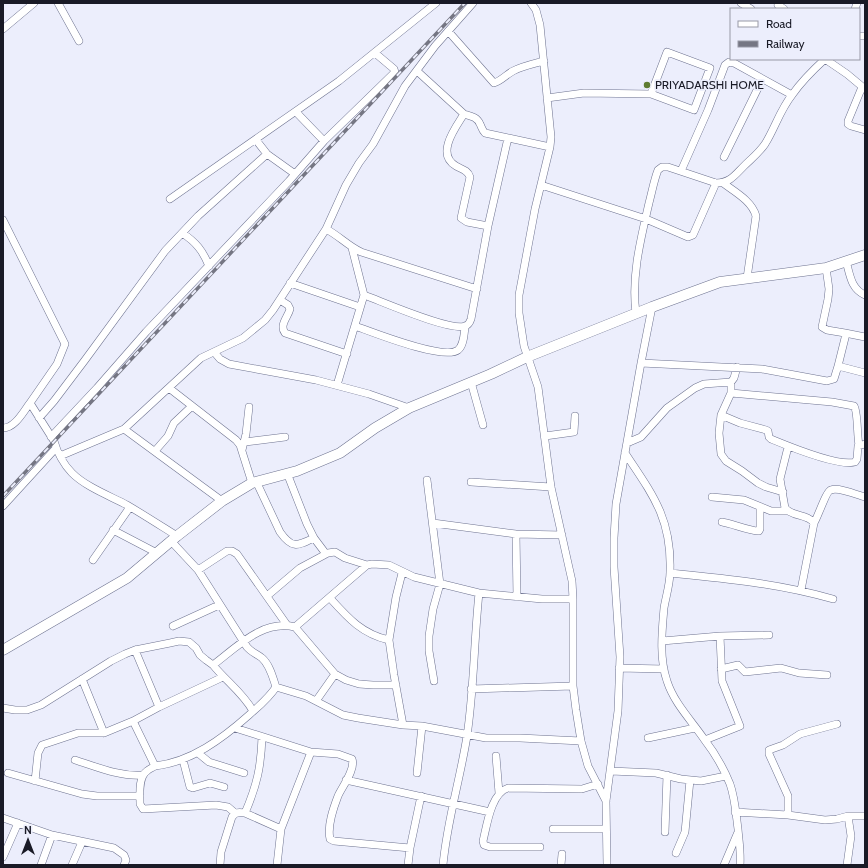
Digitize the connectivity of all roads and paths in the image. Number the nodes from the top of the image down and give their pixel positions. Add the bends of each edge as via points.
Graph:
1 (34, 3) edge
2 (58, 3) edge
3 (436, 3) edge
4 (473, 3) edge
5 (531, 3) edge
6 (3, 29) edge
7 (448, 31) junction
8 (79, 41) dead end
9 (375, 53) junction
10 (730, 60) edge
11 (824, 60) edge
12 (826, 60) edge
13 (544, 61) junction
14 (417, 71) junction
15 (762, 80) junction
16 (864, 88) edge
17 (652, 94) junction
18 (792, 95) junction
19 (547, 98) junction
20 (296, 112) junction
21 (464, 114) junction
22 (865, 130) edge
23 (508, 138) junction
24 (256, 140) junction
25 (324, 141) junction
26 (550, 147) junction
27 (267, 154) junction
28 (724, 157) dead end
29 (681, 171) junction
30 (295, 174) junction
31 (720, 183) junction
32 (541, 185) junction
33 (170, 200) dead end
34 (646, 219) junction
35 (3, 220) edge
36 (488, 226) junction
37 (326, 229) junction
38 (182, 233) junction
39 (352, 248) junction
40 (865, 255) edge
41 (846, 261) junction
42 (208, 266) junction
43 (826, 268) junction
44 (747, 278) junction
45 (290, 283) junction
46 (477, 289) junction
47 (364, 295) junction
48 (865, 296) edge
49 (280, 300) junction
50 (360, 307) junction
51 (652, 307) junction
52 (636, 313) junction
53 (355, 326) junction
54 (465, 327) junction
55 (845, 333) junction
56 (865, 337) edge
57 (214, 352) junction
58 (347, 354) junction
59 (527, 357) junction
60 (641, 363) junction
61 (838, 366) junction
62 (738, 367) junction
63 (865, 373) edge
64 (471, 382) junction
65 (730, 382) junction
66 (337, 385) junction
67 (169, 388) junction
68 (731, 393) junction
69 (30, 403) junction
70 (191, 407) junction
71 (249, 407) dead end
72 (409, 408) junction
73 (575, 416) dead end
74 (721, 416) junction
75 (39, 418) junction
76 (483, 425) dead end
77 (3, 428) edge
78 (124, 429) junction
79 (546, 436) junction
80 (51, 437) junction
81 (285, 437) dead end
82 (245, 442) junction
83 (627, 443) junction
84 (862, 445) edge
85 (788, 446) junction
86 (56, 448) junction
87 (242, 450) junction
88 (155, 451) junction
89 (625, 453) junction
90 (60, 456) junction
91 (287, 473) junction
92 (427, 480) dead end
93 (254, 482) junction
94 (471, 482) dead end
95 (551, 487) junction
96 (783, 492) junction
97 (712, 497) dead end
98 (865, 497) edge
99 (222, 501) junction
100 (3, 506) edge
101 (130, 507) junction
102 (760, 508) junction
103 (787, 511) junction
104 (722, 522) dead end
105 (433, 523) junction
106 (814, 523) junction
107 (113, 530) junction
108 (516, 534) junction
109 (562, 535) junction
110 (314, 538) junction
111 (174, 539) junction
112 (157, 553) junction
113 (326, 554) junction
114 (93, 560) dead end
115 (367, 565) junction
116 (198, 570) junction
117 (402, 572) junction
118 (670, 573) junction
119 (440, 584) junction
120 (801, 590) junction
121 (479, 593) junction
122 (267, 596) junction
123 (517, 597) junction
124 (330, 598) junction
125 (574, 599) junction
126 (833, 599) dead end
127 (220, 605) junction
128 (287, 625) junction
129 (173, 626) dead end
130 (295, 627) junction
131 (769, 635) dead end
132 (720, 636) junction
133 (389, 640) junction
134 (244, 642) junction
135 (662, 642) junction
136 (3, 650) edge
137 (135, 650) junction
138 (213, 665) junction
139 (619, 668) junction
140 (721, 668) junction
141 (664, 669) junction
142 (335, 674) junction
143 (827, 675) dead end
144 (223, 677) junction
145 (82, 679) junction
146 (434, 681) dead end
147 (396, 684) junction
148 (573, 686) junction
149 (276, 687) junction
150 (471, 690) junction
151 (316, 701) junction
152 (159, 707) junction
153 (3, 708) edge
154 (254, 711) junction
155 (133, 721) junction
156 (836, 724) dead end
157 (403, 725) junction
158 (422, 726) junction
159 (235, 728) junction
160 (695, 728) junction
161 (104, 732) junction
162 (467, 735) junction
163 (262, 737) junction
164 (648, 738) dead end
165 (705, 740) junction
166 (581, 741) junction
167 (311, 752) junction
168 (198, 753) junction
169 (496, 756) dead end
170 (75, 760) dead end
171 (183, 760) junction
172 (155, 766) junction
173 (610, 771) junction
174 (8, 773) dead end
175 (244, 773) dead end
176 (417, 773) dead end
177 (143, 775) junction
178 (667, 775) junction
179 (726, 776) junction
180 (35, 780) junction
181 (346, 780) junction
182 (690, 780) junction
183 (598, 784) junction
184 (224, 787) dead end
185 (499, 793) junction
186 (140, 796) junction
187 (421, 796) junction
188 (606, 801) junction
189 (453, 804) junction
190 (490, 812) junction
191 (736, 812) junction
192 (235, 813) junction
193 (245, 813) junction
194 (788, 815) junction
195 (848, 816) junction
196 (865, 816) edge
197 (3, 818) edge
198 (18, 823) junction
199 (281, 829) junction
200 (553, 829) dead end
201 (606, 829) junction
202 (665, 832) dead end
203 (738, 832) junction
204 (52, 834) junction
205 (82, 842) junction
206 (540, 847) dead end
207 (410, 848) junction
208 (676, 853) dead end
209 (562, 854) dead end
210 (3, 858) edge
211 (41, 865) edge
212 (72, 865) edge
213 (124, 865) edge
214 (220, 865) edge
215 (277, 865) edge
216 (408, 865) edge
217 (443, 865) edge
218 (561, 865) edge
219 (607, 865) edge
220 (724, 865) edge
221 (740, 865) edge
222 (847, 865) edge

1 - 6 street
2 - 8 street
3 - 9 street
4 - 7 street
5 - 13 street via 540,25
7 - 13 street via 494,83 514,70
7 - 14 street
9 - 20 street
9 - 25 street via 395,72
10 - 15 street
10 - 29 street via 725,65 706,116
11 - 18 street
12 - 16 street
13 - 19 street
14 - 21 street
14 - 37 street via 346,185
15 - 18 street
15 - 28 street
16 - 22 street via 848,124
17 - 17 street via 667,52 710,68 694,110
17 - 19 street via 584,93
18 - 31 street via 758,153 730,181
19 - 26 street
20 - 24 street
20 - 25 street
21 - 23 street via 474,116 485,133
21 - 36 street via 450,139 447,152 454,165 470,177 461,218 467,222
23 - 26 street
23 - 36 street
24 - 27 street
24 - 33 street
25 - 30 street
26 - 32 street
27 - 30 street
27 - 38 street
29 - 31 street
29 - 34 street via 668,167 658,170
30 - 42 street
31 - 34 street via 691,237
31 - 44 street via 750,204 756,216
32 - 34 street
32 - 59 street via 519,295 519,313
34 - 52 street via 635,280
35 - 69 street via 65,344 57,364
36 - 46 street
37 - 39 street
37 - 45 street
38 - 42 street via 202,250
38 - 75 street via 148,272 85,360
39 - 46 street
39 - 47 street
40 - 41 main road
41 - 43 main road
41 - 48 street via 854,287
42 - 80 street
43 - 44 main road
43 - 55 street via 828,299 822,327
44 - 51 main road via 720,282
45 - 49 street
45 - 50 street
46 - 54 street via 471,319
47 - 50 street
47 - 54 street via 440,323
49 - 57 street via 265,320 243,338
49 - 58 street via 290,309 282,326 285,333
50 - 53 street
51 - 52 main road
51 - 60 street
52 - 59 main road
53 - 54 street via 410,345 451,353 458,350 462,344
53 - 58 street
55 - 56 street
55 - 61 street
57 - 66 street via 229,364
57 - 67 street via 201,358
58 - 66 street
59 - 64 main road
59 - 79 street via 538,387
60 - 62 street
60 - 83 street
61 - 62 street via 831,381
61 - 63 street
62 - 65 street
64 - 72 main road
64 - 76 street
65 - 68 street
65 - 83 street via 704,384 695,388 666,408 641,437
66 - 72 street
67 - 70 street
67 - 78 street
68 - 74 street
68 - 84 street via 854,406
69 - 75 street
69 - 77 street via 14,424
70 - 87 street via 236,440
70 - 88 street via 174,423 168,436
71 - 82 street
72 - 91 main road via 340,453
73 - 79 street via 574,432
74 - 85 street via 766,430 771,439
74 - 96 street via 720,454 758,483
75 - 80 street
78 - 88 street
78 - 90 street
79 - 95 street
80 - 86 street
81 - 82 street
82 - 87 street
83 - 89 street
84 - 85 street via 857,459 851,463 805,453
85 - 96 street via 780,479
86 - 90 street
86 - 100 street
87 - 93 street
88 - 99 street
89 - 118 street via 660,508 667,528
89 - 139 street via 616,504 614,538
90 - 101 street via 72,473 82,481
91 - 93 main road
91 - 110 street
92 - 105 street
93 - 99 main road
93 - 110 street via 284,538 299,545
94 - 95 street
95 - 109 street
96 - 103 street
97 - 102 street via 744,500
98 - 106 street via 831,490 825,496
99 - 111 main road
101 - 107 street
101 - 111 street
102 - 103 street
102 - 104 street via 759,531 753,532 735,524
103 - 106 street via 810,519
105 - 108 street
105 - 119 street
106 - 120 street
107 - 112 street
107 - 114 street
108 - 109 street
108 - 123 street
109 - 125 street via 569,560
110 - 113 street
111 - 112 main road
111 - 116 street
112 - 136 main road via 127,578
113 - 115 street via 335,552
113 - 122 street via 300,568
115 - 117 street via 389,565
115 - 124 street
116 - 122 street via 222,553 232,551 237,554
116 - 127 street
117 - 119 street
117 - 133 street
118 - 120 street via 734,579
118 - 135 street
119 - 121 street
119 - 146 street via 429,636
120 - 126 street
121 - 123 street
121 - 150 street
122 - 128 street
123 - 125 street
124 - 130 street
124 - 133 street via 361,628 372,635
125 - 148 street
127 - 129 street
127 - 134 street
128 - 130 street
128 - 134 street via 263,629
130 - 142 street
131 - 132 street
132 - 135 street
132 - 140 street
133 - 147 street
134 - 138 street
134 - 149 street via 250,651 266,663
135 - 141 street
137 - 138 street via 179,641 189,642
137 - 145 street
137 - 152 street
138 - 144 street
139 - 141 street
139 - 173 street via 618,711
140 - 143 street via 738,665 745,672 781,668 799,673
140 - 165 street via 722,681 740,726
141 - 160 street via 672,693
142 - 147 street via 359,684
142 - 151 street
144 - 152 street
144 - 154 street via 242,694
145 - 153 street via 41,705 27,710
145 - 161 street
147 - 157 street
148 - 150 street
148 - 166 street
149 - 151 street
149 - 154 street
150 - 162 street
151 - 157 street via 343,715
152 - 155 street
154 - 159 street
155 - 161 street
155 - 172 street
156 - 194 street via 800,734 769,750 788,796
157 - 158 street
158 - 162 street
158 - 176 street
159 - 163 street
159 - 168 street
160 - 164 street
160 - 165 street
161 - 180 street via 78,733 42,744 38,753
162 - 166 street
162 - 189 street
163 - 167 street
163 - 193 street via 257,782
165 - 179 street
166 - 183 street via 588,766
167 - 181 street via 338,754 352,759 353,767
167 - 199 street
168 - 171 street
168 - 175 street via 209,762
169 - 185 street
170 - 177 street via 126,775
171 - 172 street
171 - 184 street via 190,787 210,783
172 - 177 street
173 - 178 street
173 - 188 street
174 - 180 street
177 - 186 street
178 - 182 street
178 - 202 street
179 - 182 street via 701,781
179 - 191 street
180 - 186 street via 82,794
181 - 187 street
181 - 207 street via 331,819 330,839
182 - 208 street via 685,832
183 - 185 street via 582,789 508,788
183 - 188 street
185 - 190 street
186 - 192 street via 143,809 216,805 228,807
187 - 189 street
187 - 207 street
188 - 201 street
189 - 190 street
189 - 217 street
190 - 206 street via 484,845
191 - 194 street
191 - 203 street
192 - 193 street
192 - 214 street via 225,837
193 - 199 street
194 - 195 street via 825,820
195 - 196 street
195 - 222 street via 851,836
197 - 198 street
198 - 204 street
198 - 210 street
199 - 215 street
200 - 201 street
201 - 219 street
203 - 220 street
203 - 221 street via 741,848
204 - 205 street
204 - 211 street
205 - 212 street
205 - 213 street via 119,850 126,858
207 - 216 street
209 - 218 street

